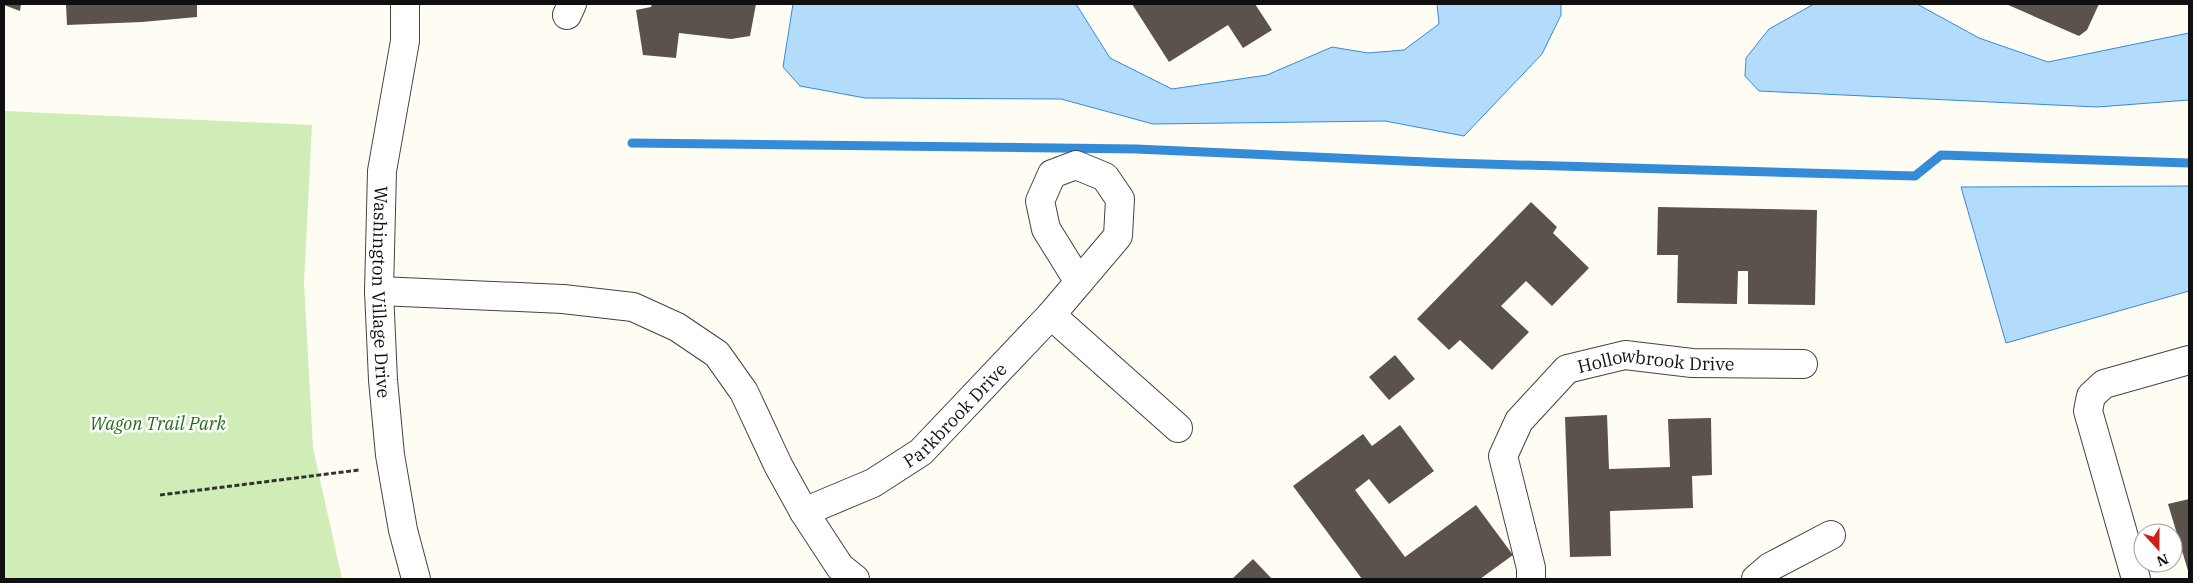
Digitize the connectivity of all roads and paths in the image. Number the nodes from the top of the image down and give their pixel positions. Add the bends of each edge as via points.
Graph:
1 (405, 4) edge
2 (1079, 282) dead end
3 (379, 291) junction
4 (1051, 315) junction
5 (2189, 360) edge
6 (1803, 364) dead end
7 (1178, 428) dead end
8 (359, 470) dead end
9 (160, 494) dead end
10 (804, 512) junction
11 (1830, 535) dead end
12 (416, 579) edge
13 (855, 579) edge
14 (1532, 579) edge
15 (1756, 579) edge
16 (2136, 579) edge

1 - 3 street, Washington Village Drive via 405,42 382,171
2 - 4 street, Parkbrook Drive
3 - 10 street via 563,299 624,306 677,327 716,354 744,392
3 - 12 street, Washington Village Drive via 390,455
4 - 7 street
4 - 10 street, Parkbrook Drive via 921,452 874,483
5 - 16 street via 2104,384 2091,396 2088,411
6 - 14 street, Hollowbrook Drive via 1692,363 1625,355 1567,369 1518,421 1503,456
8 - 9 path
10 - 13 street via 840,566
11 - 15 street via 1770,567

